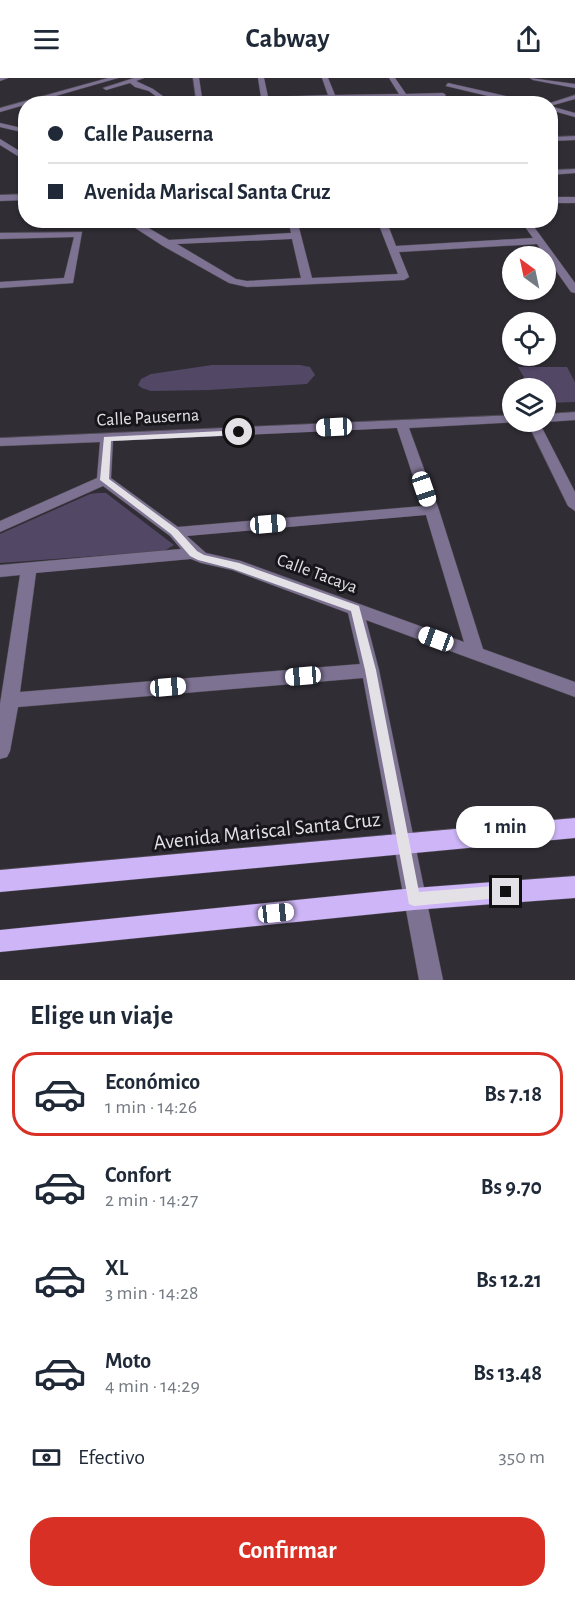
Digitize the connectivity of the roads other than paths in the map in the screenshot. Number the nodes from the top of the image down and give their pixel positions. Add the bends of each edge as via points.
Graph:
1 (4, 78) edge
2 (96, 78) edge
3 (115, 78) edge
4 (141, 78) edge
5 (196, 78) edge
6 (261, 78) edge
7 (325, 78) edge
8 (392, 78) edge
9 (454, 78) edge
10 (533, 78) edge
11 (0, 79) edge
12 (132, 81) junction
13 (448, 85) junction
14 (575, 86) edge
15 (403, 94) junction
16 (443, 94) joint
17 (32, 96) edge
18 (50, 96) edge
19 (81, 96) edge
20 (160, 96) edge
21 (198, 96) edge
22 (265, 96) edge
23 (332, 96) joint
24 (497, 96) edge
25 (575, 97) edge
26 (18, 100) edge
27 (558, 103) edge
28 (0, 105) edge
29 (18, 105) edge
30 (558, 109) edge
31 (0, 110) edge
32 (575, 113) edge
33 (18, 116) edge
34 (1, 124) edge
35 (18, 129) edge
36 (575, 138) edge
37 (558, 139) edge
38 (0, 141) edge
39 (18, 153) edge
40 (575, 171) edge
41 (558, 172) edge
42 (18, 197) edge
43 (0, 198) edge
44 (558, 200) edge
45 (575, 200) edge
46 (140, 228) edge
47 (293, 228) edge
48 (384, 228) edge
49 (529, 228) edge
50 (0, 236) edge
51 (294, 236) junction
52 (538, 241) junction
53 (166, 244) junction
54 (392, 249) junction
55 (560, 269) junction
56 (575, 269) edge
57 (307, 280) junction
58 (0, 285) edge
59 (575, 290) edge
60 (575, 416) edge
61 (556, 417) edge
62 (502, 419) edge
63 (402, 424) junction
64 (538, 432) edge
65 (107, 438) junction
66 (0, 442) edge
67 (104, 480) junction
68 (575, 506) edge
69 (432, 510) junction
70 (0, 527) edge
71 (175, 532) junction
72 (194, 553) junction
73 (29, 568) junction
74 (0, 571) edge
75 (355, 609) junction
76 (476, 654) junction
77 (370, 670) junction
78 (575, 690) edge
79 (10, 700) junction
80 (0, 751) edge
81 (575, 828) edge
82 (404, 842) junction
83 (0, 881) edge
84 (575, 887) edge
85 (414, 899) junction
86 (0, 941) edge
87 (431, 980) edge

1 - 11 street
2 - 17 street
3 - 18 street
4 - 12 street
5 - 21 street
6 - 22 street
7 - 23 street
8 - 15 street
9 - 13 street
10 - 14 street
12 - 19 street
12 - 20 street
13 - 16 street
13 - 24 street
15 - 16 street
15 - 23 street
25 - 27 street
26 - 28 street
29 - 31 street
30 - 32 street
33 - 34 street
34 - 35 street
36 - 37 street
38 - 39 street
40 - 41 street
42 - 43 street
44 - 45 street
46 - 53 street
47 - 51 street
48 - 54 street
49 - 52 street
50 - 58 street via 79,234 69,281
51 - 53 street
51 - 57 street
52 - 54 street
52 - 55 street
53 - 57 street via 236,282
54 - 57 street via 404,277
55 - 56 street
55 - 59 street
60 - 61 street
62 - 63 street, Calle Pauserna
63 - 65 street, Calle Pauserna
63 - 69 street
64 - 68 street
65 - 66 street, Calle Pauserna
65 - 67 street
67 - 70 street
67 - 71 street
69 - 71 street
69 - 76 street
71 - 72 street
72 - 73 street, Calle Tacaya
72 - 75 street, Calle Tacaya
73 - 74 street, Calle Tacaya
73 - 79 street
75 - 76 street, Calle Tacaya
75 - 77 street
76 - 78 street, Calle Tacaya
77 - 79 street
77 - 82 street
79 - 80 street
81 - 82 main road, Avenida Mariscal Santa Cruz
82 - 83 main road, Avenida Mariscal Santa Cruz
82 - 85 street
84 - 85 main road
85 - 86 main road
85 - 87 street

